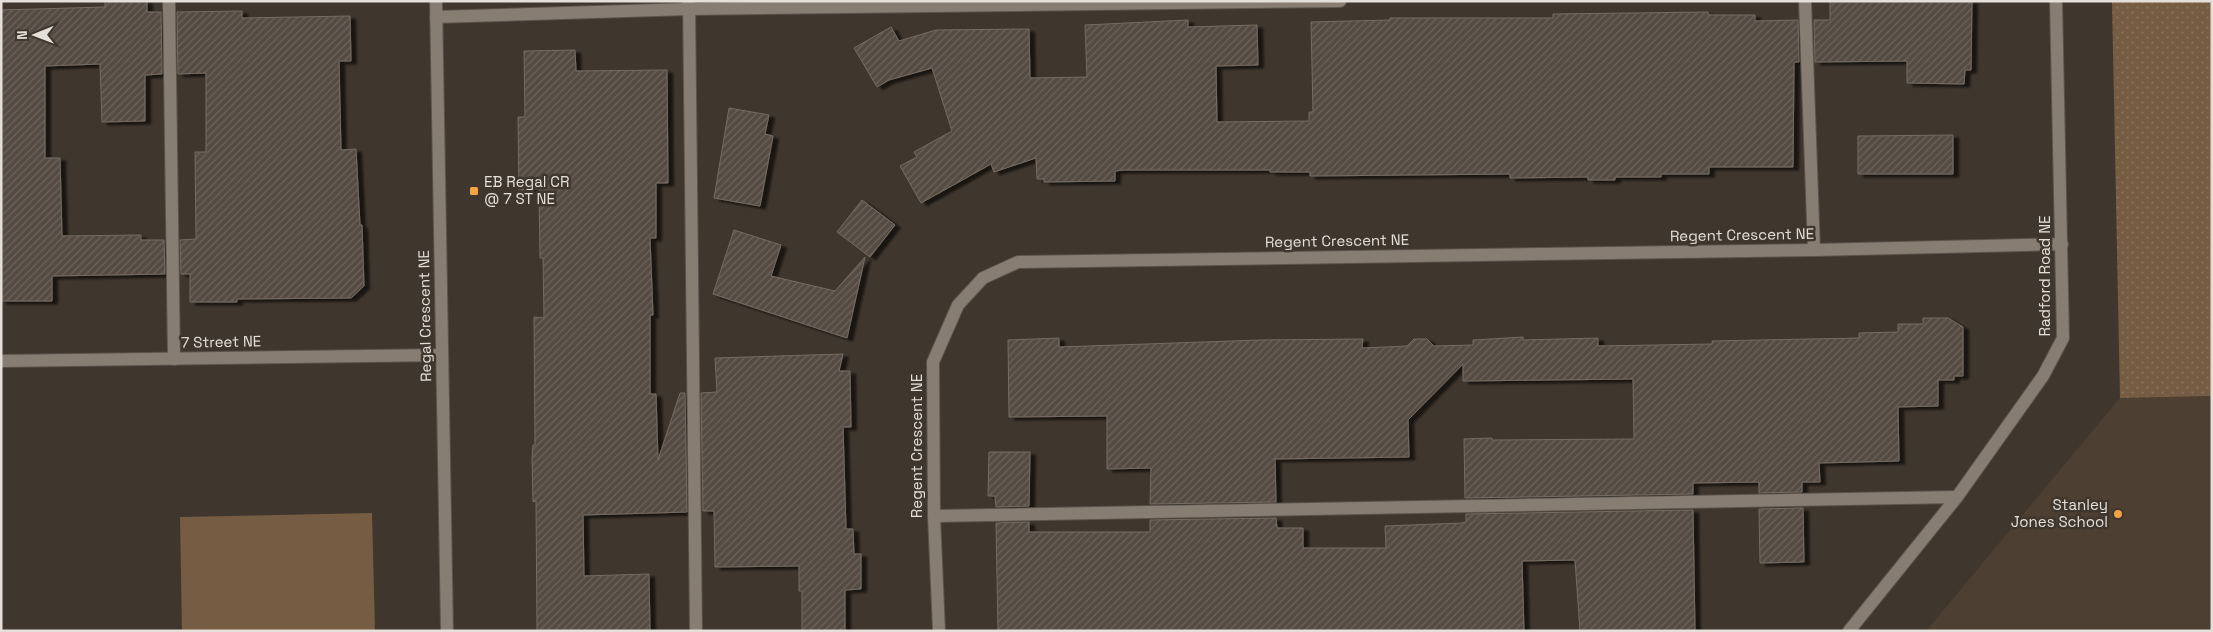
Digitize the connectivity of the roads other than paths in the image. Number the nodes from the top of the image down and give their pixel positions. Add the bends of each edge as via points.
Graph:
1 (169, 1) edge
2 (436, 1) edge
3 (1340, 1) edge
4 (1805, 1) edge
5 (2056, 1) edge
6 (689, 5) edge
7 (436, 17) junction
8 (2062, 244) junction
9 (1814, 250) junction
10 (442, 355) junction
11 (174, 359) junction
12 (1, 361) edge
13 (1957, 497) junction
14 (934, 516) junction
15 (447, 631) edge
16 (696, 631) edge
17 (939, 631) edge
18 (1849, 631) edge

1 - 11 street
2 - 7 street, Regal Crescent NE
3 - 6 street
4 - 9 street
5 - 8 street, Radford Road NE
6 - 7 street
6 - 16 street
7 - 10 street, Regal Crescent NE
8 - 9 street, Regent Crescent NE
8 - 13 street, Radford Road NE via 2063,338 2043,376
9 - 14 street, Regent Crescent NE via 1018,262 983,278 958,305 933,362
10 - 11 street, 7 Street NE
10 - 15 street, Regal Crescent NE
11 - 12 street, 7 Street NE
13 - 14 street
13 - 18 street, Radford Road NE
14 - 17 street, Regent Crescent NE

